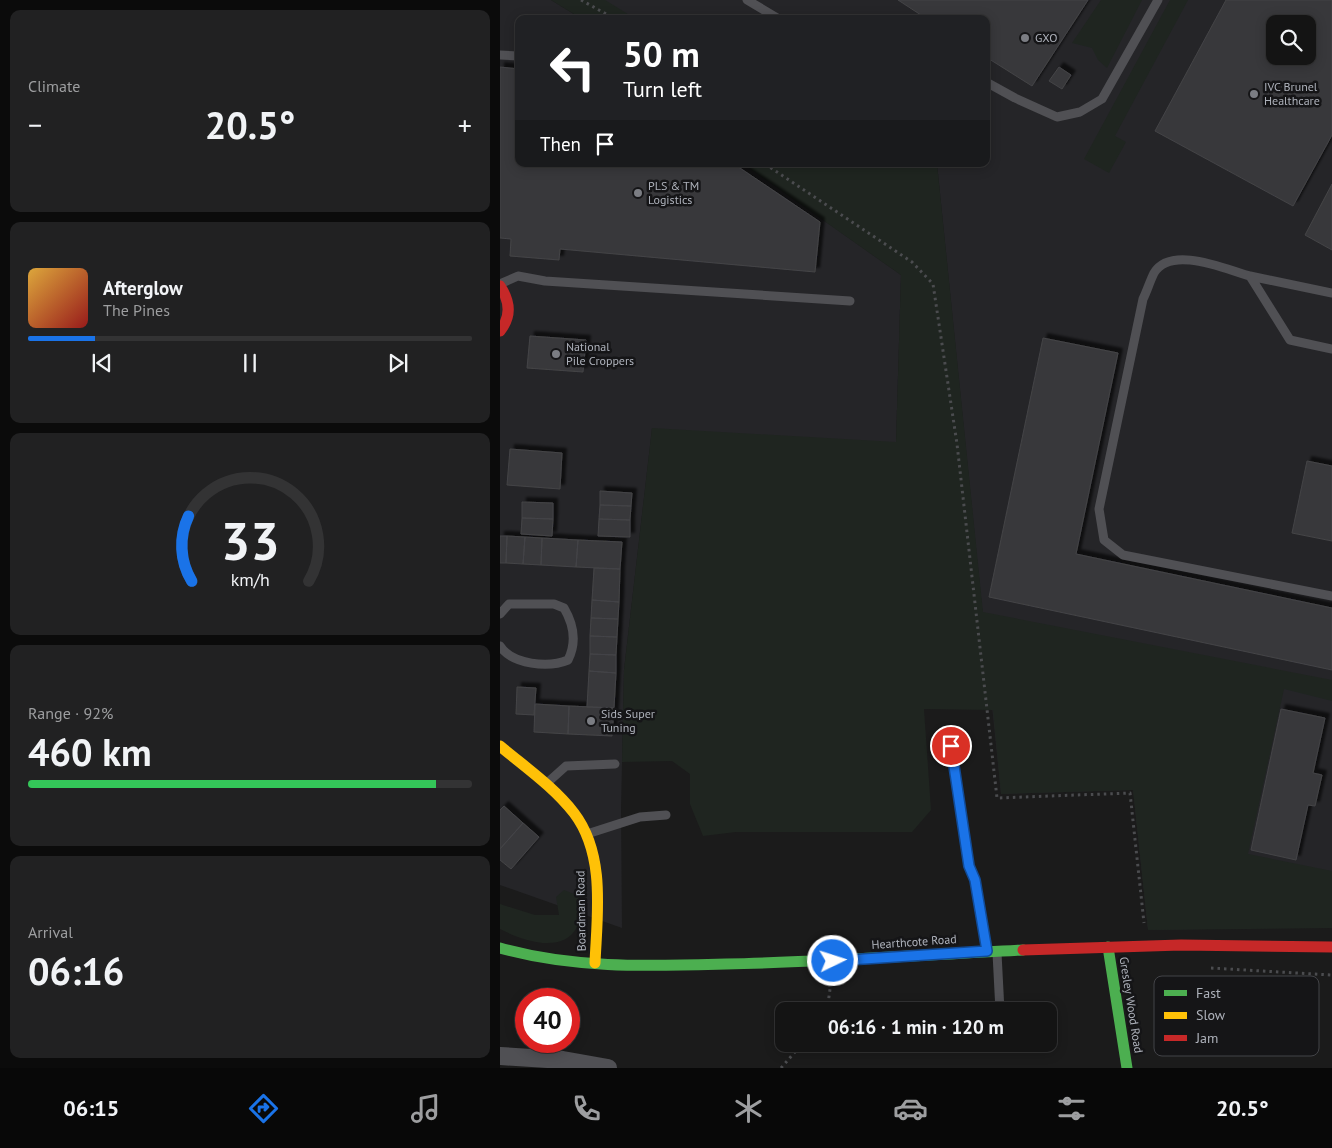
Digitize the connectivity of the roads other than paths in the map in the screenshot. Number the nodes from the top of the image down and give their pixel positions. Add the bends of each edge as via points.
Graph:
1 (747, 0) edge
2 (1158, 0) edge
3 (772, 15) edge
4 (500, 55) edge
5 (515, 56) edge
6 (990, 84) edge
7 (1250, 276) junction
8 (500, 285) edge
9 (1332, 293) edge
10 (850, 301) dead end
11 (500, 331) edge
12 (1332, 349) edge
13 (1332, 596) edge
14 (500, 614) edge
15 (500, 646) edge
16 (500, 746) edge
17 (951, 746) dead end
18 (615, 764) dead end
19 (544, 784) junction
20 (666, 815) dead end
21 (586, 834) junction
22 (1108, 947) junction
23 (1332, 947) edge
24 (500, 948) edge
25 (992, 951) junction
26 (595, 963) junction
27 (999, 1002) edge
28 (500, 1056) edge
29 (563, 1064) edge
30 (608, 1068) edge
31 (1127, 1068) edge

1 - 3 lane
2 - 6 lane via 1102,99 1080,112 1057,117
4 - 5 lane
7 - 9 lane
7 - 12 lane via 1290,340
7 - 13 lane via 1195,261 1175,260 1164,263 1154,272 1143,299 1099,509 1104,540 1123,555
8 - 10 lane via 518,276 545,281
8 - 11 street via 509,305 508,317
14 - 15 lane via 509,604 554,604 564,608 572,621 574,647 568,660 558,664 520,660 505,654
16 - 19 street, Boardman Road
17 - 25 lane via 969,866
18 - 19 lane via 566,766
19 - 21 street, Boardman Road via 580,821
20 - 21 lane via 640,817
21 - 26 street, Boardman Road via 596,884
22 - 23 street, Hearthcote Road via 1270,944
22 - 25 street, Hearthcote Road
22 - 31 street, Gresley Wood Road
24 - 26 street, Hearthcote Road via 535,957
25 - 26 street, Hearthcote Road via 833,961 625,966
25 - 27 lane
28 - 29 street
29 - 30 street

